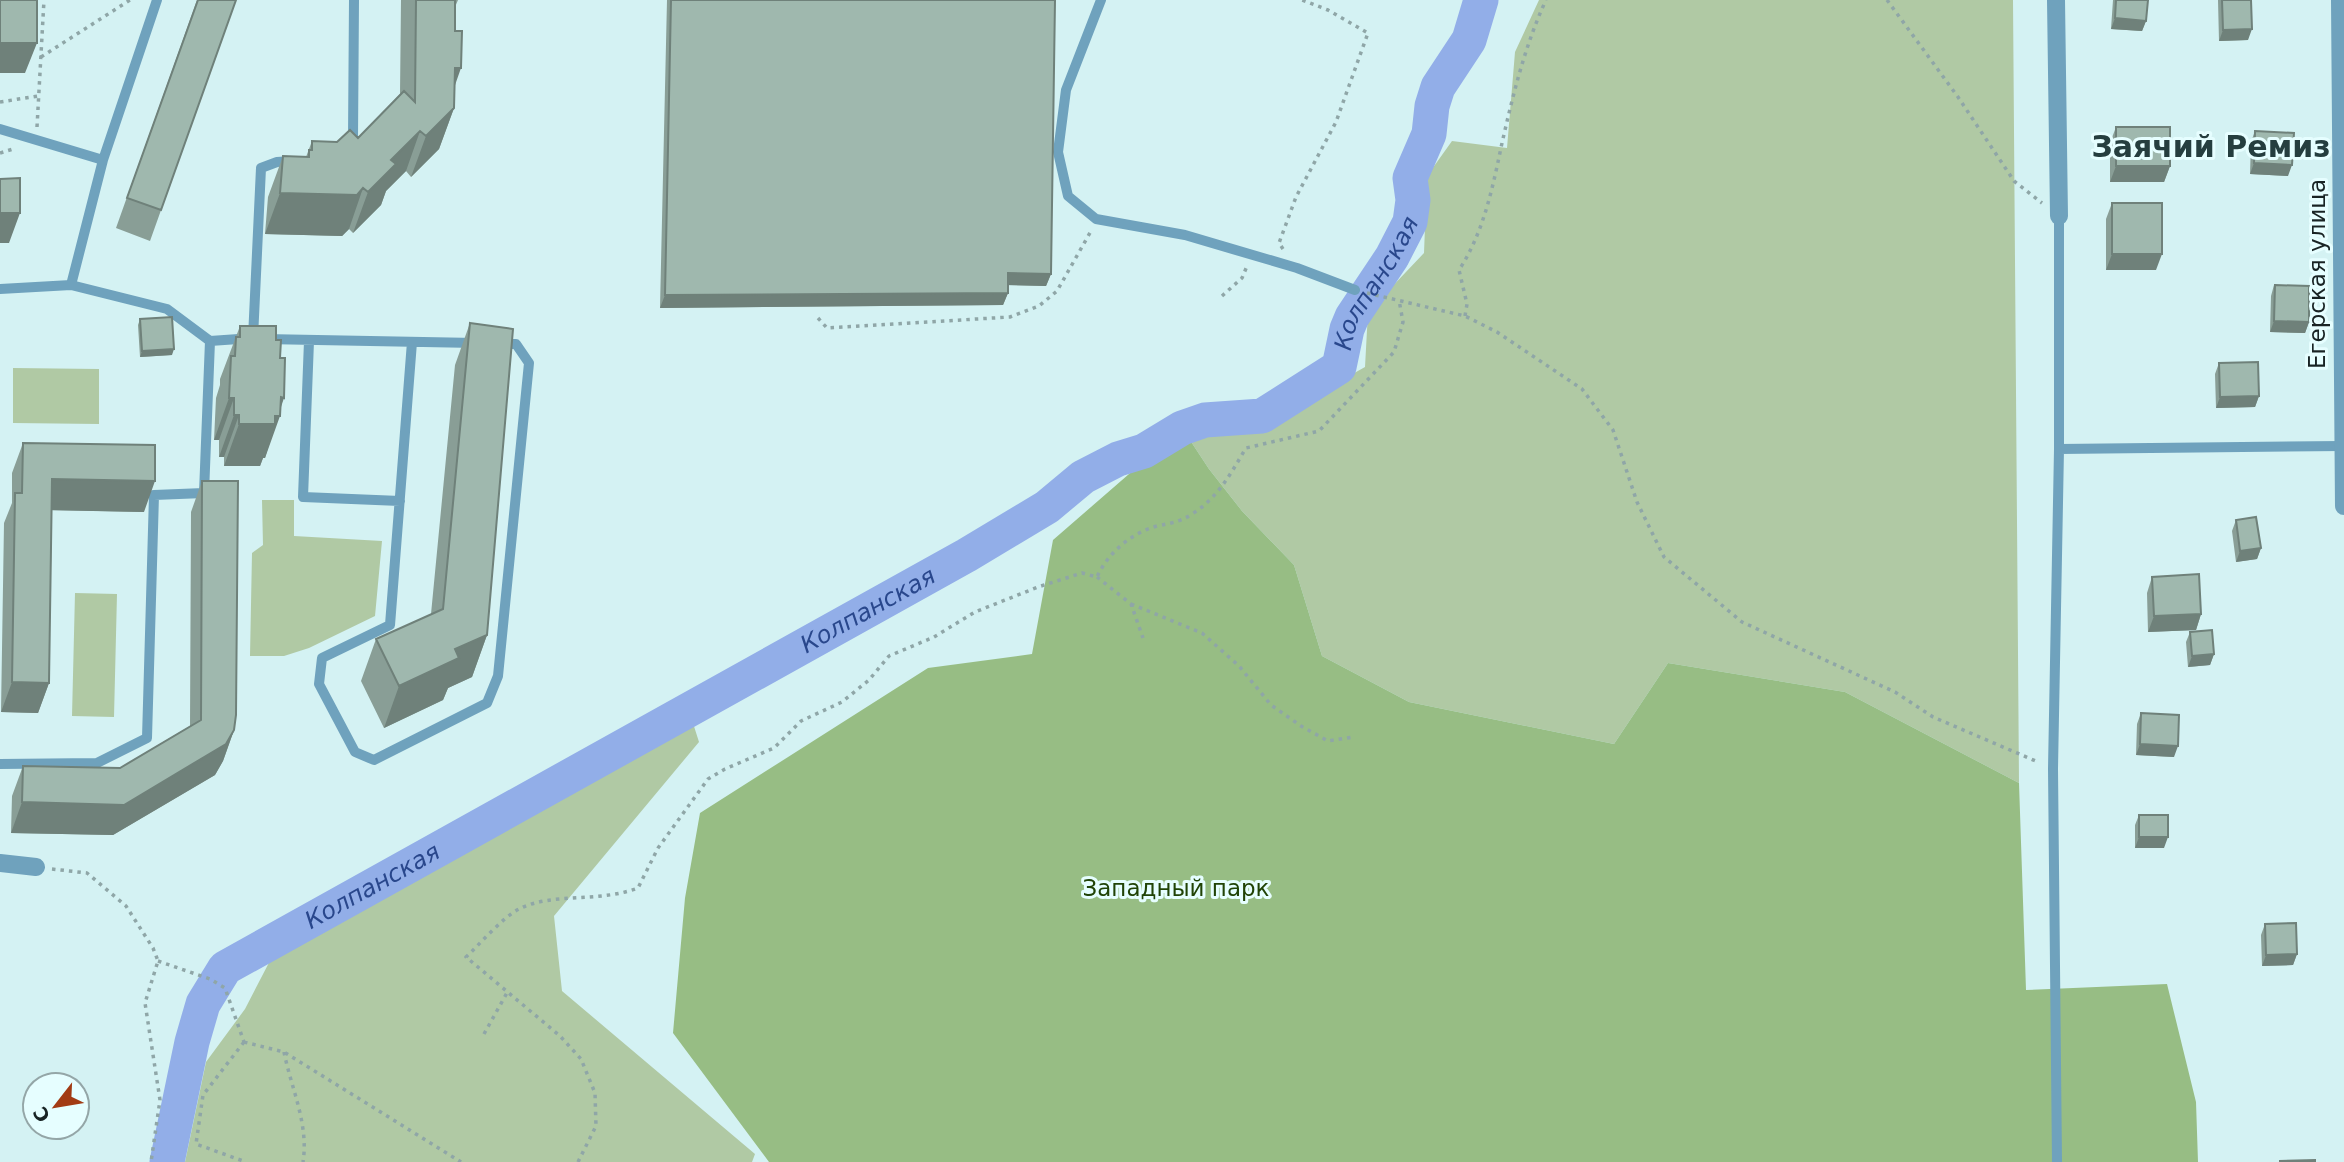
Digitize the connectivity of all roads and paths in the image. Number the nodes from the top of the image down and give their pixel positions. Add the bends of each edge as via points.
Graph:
1 (44, 0) edge
2 (130, 0) edge
3 (157, 0) edge
4 (354, 0) edge
5 (1101, 0) edge
6 (1302, 0) edge
7 (1546, 0) edge
8 (1887, 0) edge
9 (2056, 0) edge
10 (2340, 0) edge
11 (41, 57) junction
12 (38, 96) junction
13 (0, 102) edge
14 (0, 129) edge
15 (37, 142) junction
16 (344, 149) edge
17 (103, 160) junction
18 (300, 161) edge
19 (2059, 216) junction
20 (1096, 219) junction
21 (1252, 255) junction
22 (1297, 268) junction
23 (71, 285) junction
24 (0, 289) edge
25 (1355, 290) joint
26 (1222, 296) dead end
27 (1399, 300) junction
28 (1465, 316) junction
29 (818, 318) dead end
30 (253, 338) junction
31 (210, 341) junction
32 (309, 341) junction
33 (412, 342) junction
34 (2343, 446) edge
35 (2059, 449) junction
36 (400, 501) junction
37 (2344, 506) edge
38 (1097, 577) junction
39 (1130, 604) junction
40 (1143, 638) dead end
41 (1353, 737) dead end
42 (0, 764) edge
43 (2053, 769) junction
44 (0, 863) edge
45 (36, 867) joint
46 (158, 961) junction
47 (508, 991) junction
48 (484, 1034) dead end
49 (244, 1042) junction
50 (285, 1052) junction
51 (151, 1162) edge
52 (246, 1162) edge
53 (303, 1162) edge
54 (461, 1162) edge
55 (578, 1162) edge
56 (2057, 1162) edge

1 - 11 path
2 - 11 path
3 - 17 lane
4 - 16 lane via 353,138
5 - 20 lane via 1066,90 1058,152 1068,196
6 - 22 path via 1368,33 1336,122 1296,197 1279,243
7 - 28 path via 1516,85 1489,200 1459,270 1466,295
8 - 19 path via 2014,181
9 - 19 street
10 - 34 street, Егерская улица
11 - 12 path
12 - 13 path
12 - 15 path
14 - 15 lane
15 - 17 lane
17 - 23 lane
18 - 30 lane via 261,168
19 - 35 lane
20 - 21 lane via 1185,235
20 - 29 path via 1057,291 1039,306 1010,317 827,328
21 - 22 lane
21 - 26 path via 1242,278
22 - 25 lane
23 - 24 lane
23 - 31 lane via 167,309
25 - 27 path
27 - 28 path
27 - 38 path via 1403,322 1394,352 1319,431 1246,448 1209,502 1176,524 1156,526 1128,538 1102,565
28 - 43 path via 1582,389 1613,430 1637,502 1664,557 1742,622 1895,692 1933,717
30 - 31 lane
30 - 32 lane
31 - 42 lane via 204,493 154,495 147,738 97,763
32 - 33 lane
32 - 36 lane via 303,497
33 - 36 lane
33 - 36 lane via 516,344 529,363 498,676 487,703 374,760 355,752 319,684 321,658 390,625
34 - 35 lane
34 - 37 street, Егерская улица
35 - 43 lane
38 - 39 path
38 - 47 path via 1082,573 1038,587 975,612 934,638 889,656 842,702 801,721 774,748 708,779 658,848 638,888 624,894 537,902 516,910 466,957
39 - 40 path
39 - 41 path via 1202,633 1239,666 1271,705 1301,726 1328,741
43 - 56 lane
44 - 45 street
45 - 46 path via 88,873 126,906
46 - 49 path via 225,988
46 - 51 path via 145,1003 160,1100
47 - 48 path
47 - 55 path via 581,1059 595,1093 596,1126
49 - 50 path
49 - 52 path via 203,1095 196,1144
50 - 53 path via 304,1129
50 - 54 path

